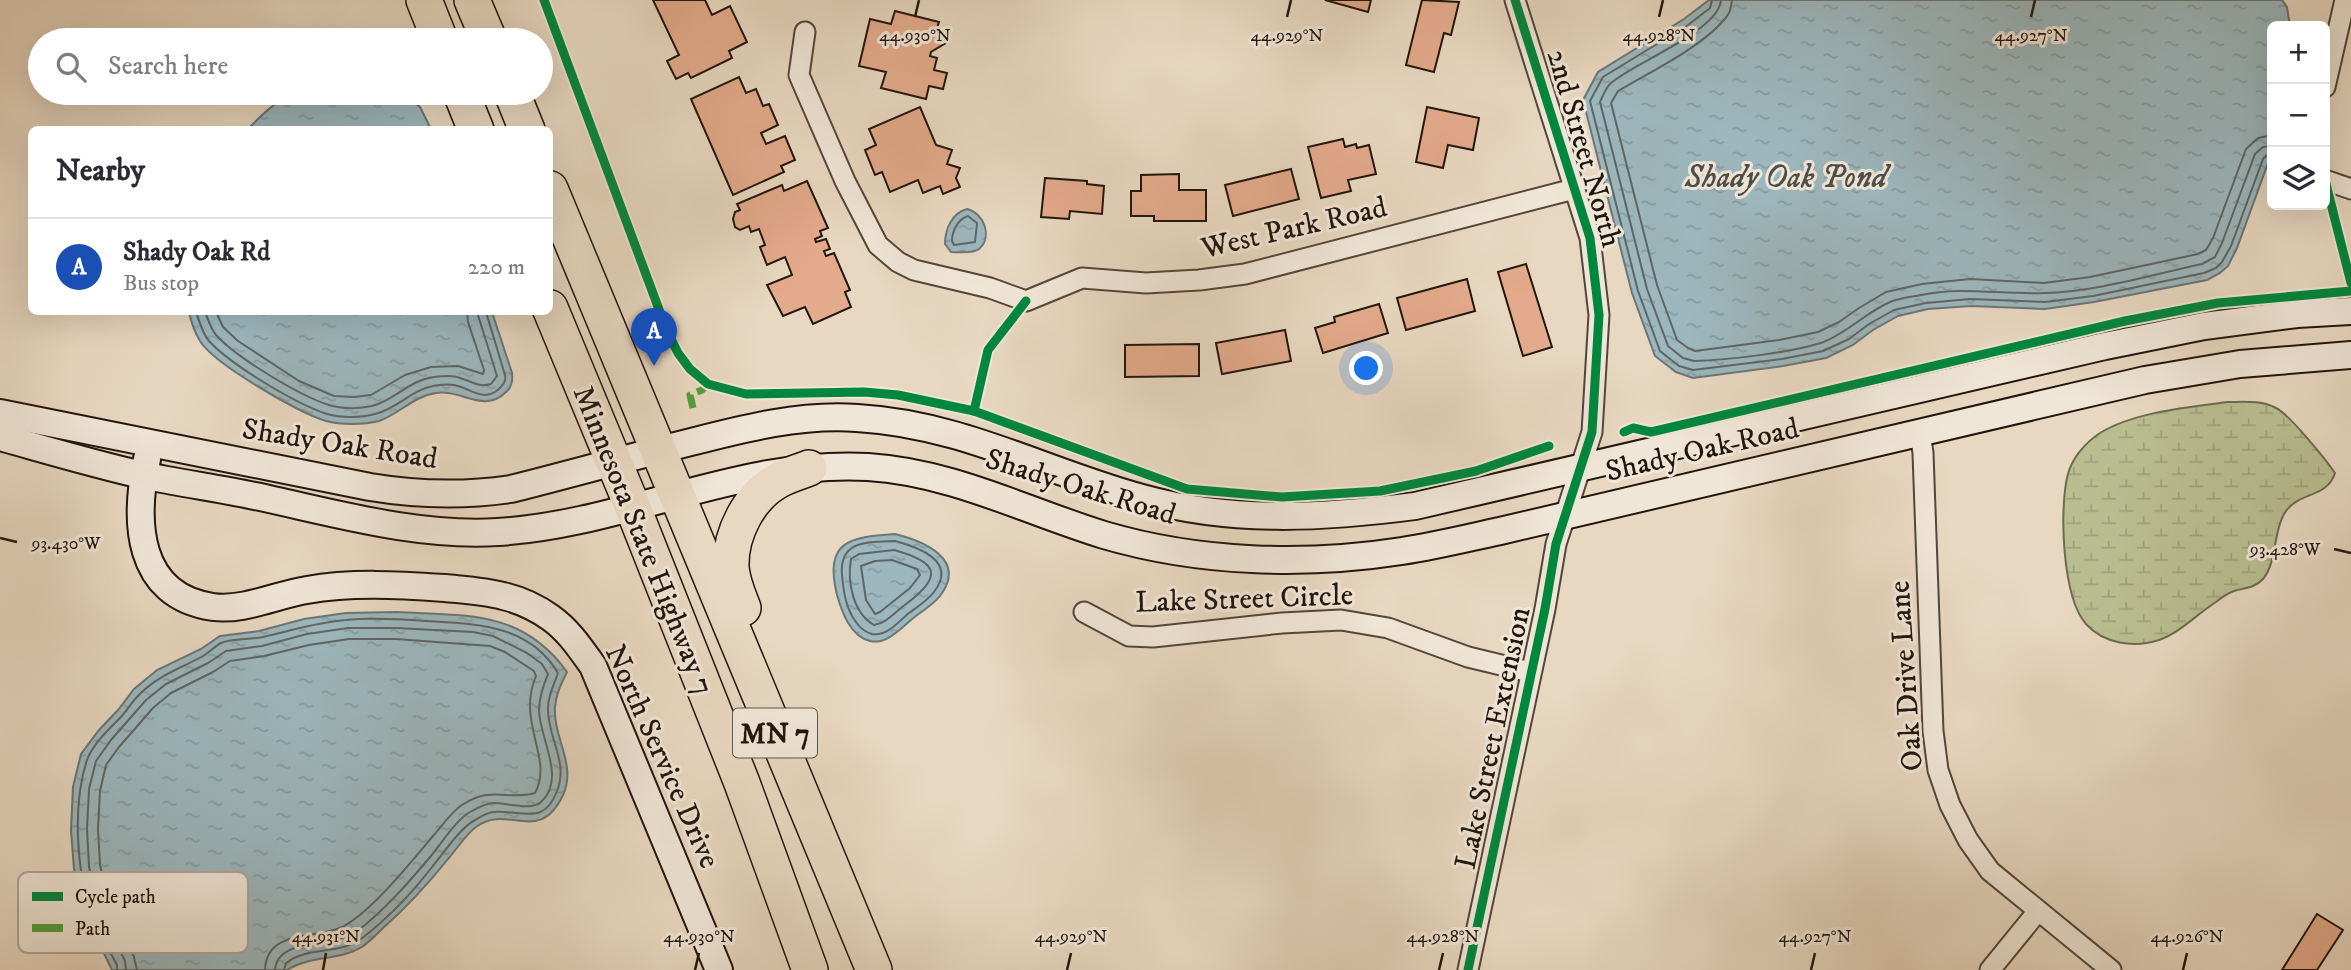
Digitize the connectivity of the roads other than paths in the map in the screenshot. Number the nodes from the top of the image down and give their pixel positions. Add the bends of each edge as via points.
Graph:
1 (424, 0) edge
2 (472, 0) edge
3 (1515, 0) edge
4 (2345, 0) edge
5 (435, 28) edge
6 (484, 28) edge
7 (805, 32) dead end
8 (2326, 84) edge
9 (466, 105) edge
10 (517, 105) edge
11 (474, 126) edge
12 (525, 126) edge
13 (2330, 182) edge
14 (1574, 189) junction
15 (2351, 189) edge
16 (553, 196) edge
17 (2351, 311) edge
18 (553, 315) edge
19 (2351, 355) edge
20 (0, 413) edge
21 (1920, 433) junction
22 (0, 438) edge
23 (150, 443) junction
24 (659, 450) junction
25 (613, 463) junction
26 (809, 467) junction
27 (1580, 467) junction
28 (144, 475) junction
29 (677, 495) junction
30 (633, 508) junction
31 (1564, 516) junction
32 (1084, 612) dead end
33 (1530, 672) junction
34 (2038, 911) junction
35 (719, 970) edge
36 (810, 970) edge
37 (875, 970) edge
38 (1468, 970) edge
39 (1990, 970) edge
40 (2111, 970) edge

1 - 5 highway
2 - 6 highway
3 - 14 street, 2nd Street North
4 - 8 street
7 - 14 street, West Park Road via 799,75 878,245 914,270 1026,301 1082,278 1146,283 1245,274
9 - 11 highway
10 - 12 highway
13 - 15 street
14 - 27 street, 2nd Street North via 1590,238 1599,315 1592,432
16 - 24 highway, Minnesota State Highway 7 / MN 7
17 - 27 main road, Shady Oak Road via 2192,328
18 - 25 highway, Minnesota State Highway 7 / MN 7
19 - 21 main road, Shady Oak Road via 2240,364 2145,380
20 - 23 main road, Shady Oak Road
21 - 31 main road, Shady Oak Road
21 - 34 street, Oak Drive Lane via 1938,770 1950,805 1990,871
22 - 28 main road, Shady Oak Road
23 - 25 main road, Shady Oak Road via 370,487 445,495 511,489
23 - 28 main road, North Service Drive
24 - 25 main road, Shady Oak Road
24 - 27 main road, Shady Oak Road via 790,420 891,421 962,435 1100,485 1171,505 1220,513 1313,517 1415,506
24 - 29 highway, Minnesota State Highway 7 / MN 7
25 - 30 highway, Minnesota State Highway 7 / MN 7
26 - 29 main road, Shady Oak Road via 735,479
26 - 31 main road, Shady Oak Road via 873,467 921,475 1109,536 1159,547 1264,559 1402,551
26 - 37 highway via 777,481 747,510 735,539 732,569
27 - 31 street, 2nd Street North
28 - 30 main road, Shady Oak Road via 410,528 452,532 536,528
28 - 35 main road, North Service Drive via 140,514 147,556 168,588 197,603 242,606 348,585 470,590 525,603 572,636 593,666
29 - 30 main road, Shady Oak Road
29 - 37 highway, Minnesota State Highway 7 / MN 7
30 - 36 highway, Minnesota State Highway 7 / MN 7
31 - 33 street, Lake Street Extension
32 - 33 street, Lake Street Circle via 1129,636 1153,637 1315,620 1362,623
33 - 38 street, Lake Street Extension
34 - 39 street
34 - 40 street, Oak Drive Lane

